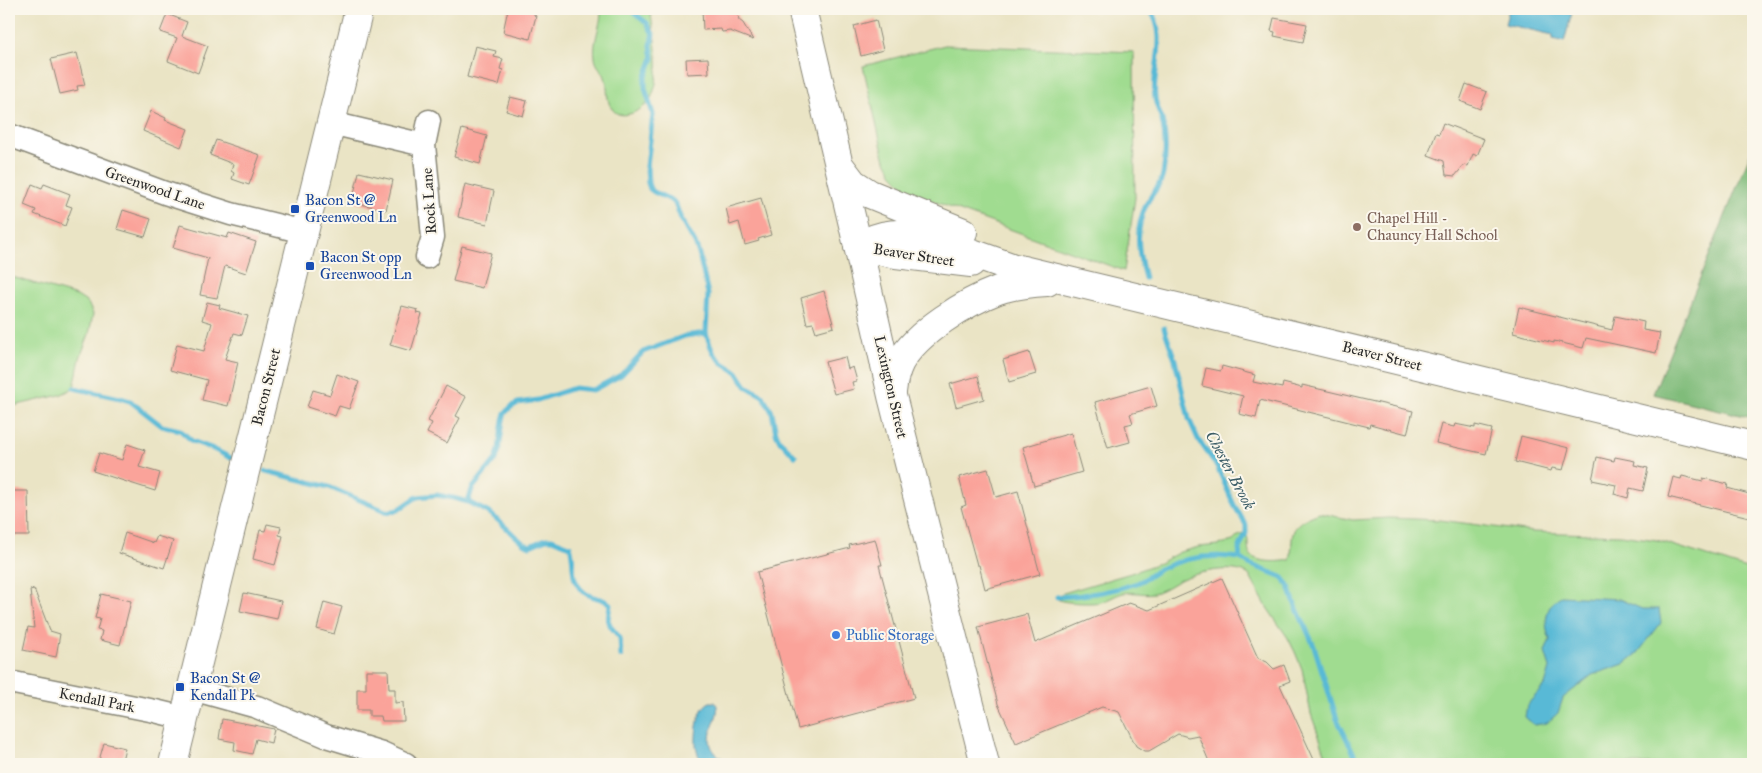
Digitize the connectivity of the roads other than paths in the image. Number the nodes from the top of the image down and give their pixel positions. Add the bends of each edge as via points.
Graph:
1 (359, 9) edge
2 (802, 9) edge
3 (429, 121) dead end
4 (330, 123) junction
5 (9, 135) edge
6 (424, 145) junction
7 (840, 166) junction
8 (304, 232) junction
9 (858, 246) junction
10 (427, 257) dead end
11 (1078, 283) junction
12 (1111, 291) junction
13 (892, 396) junction
14 (1753, 446) edge
15 (9, 682) edge
16 (192, 689) junction
17 (184, 718) junction
18 (173, 764) edge
19 (406, 764) edge
20 (985, 764) edge

1 - 4 main road, Bacon Street
2 - 7 main road, Lexington Street
3 - 6 street, Rock Lane
4 - 6 street
4 - 8 main road, Bacon Street
5 - 8 street, Greenwood Lane via 165,193
6 - 10 street, Rock Lane via 433,237
7 - 9 main road, Lexington Street
7 - 12 main road via 853,183 870,194
8 - 16 main road, Bacon Street
9 - 11 main road, Beaver Street via 878,236 914,234 1011,267
9 - 13 main road, Lexington Street
11 - 12 main road, Beaver Street
11 - 13 main road via 1045,282 1010,287 963,307 911,346 899,364
12 - 14 main road, Beaver Street
13 - 20 main road, Lexington Street
15 - 17 street, Kendall Park
16 - 17 main road, Bacon Street
16 - 19 street via 257,707
17 - 18 main road, Bacon Street

